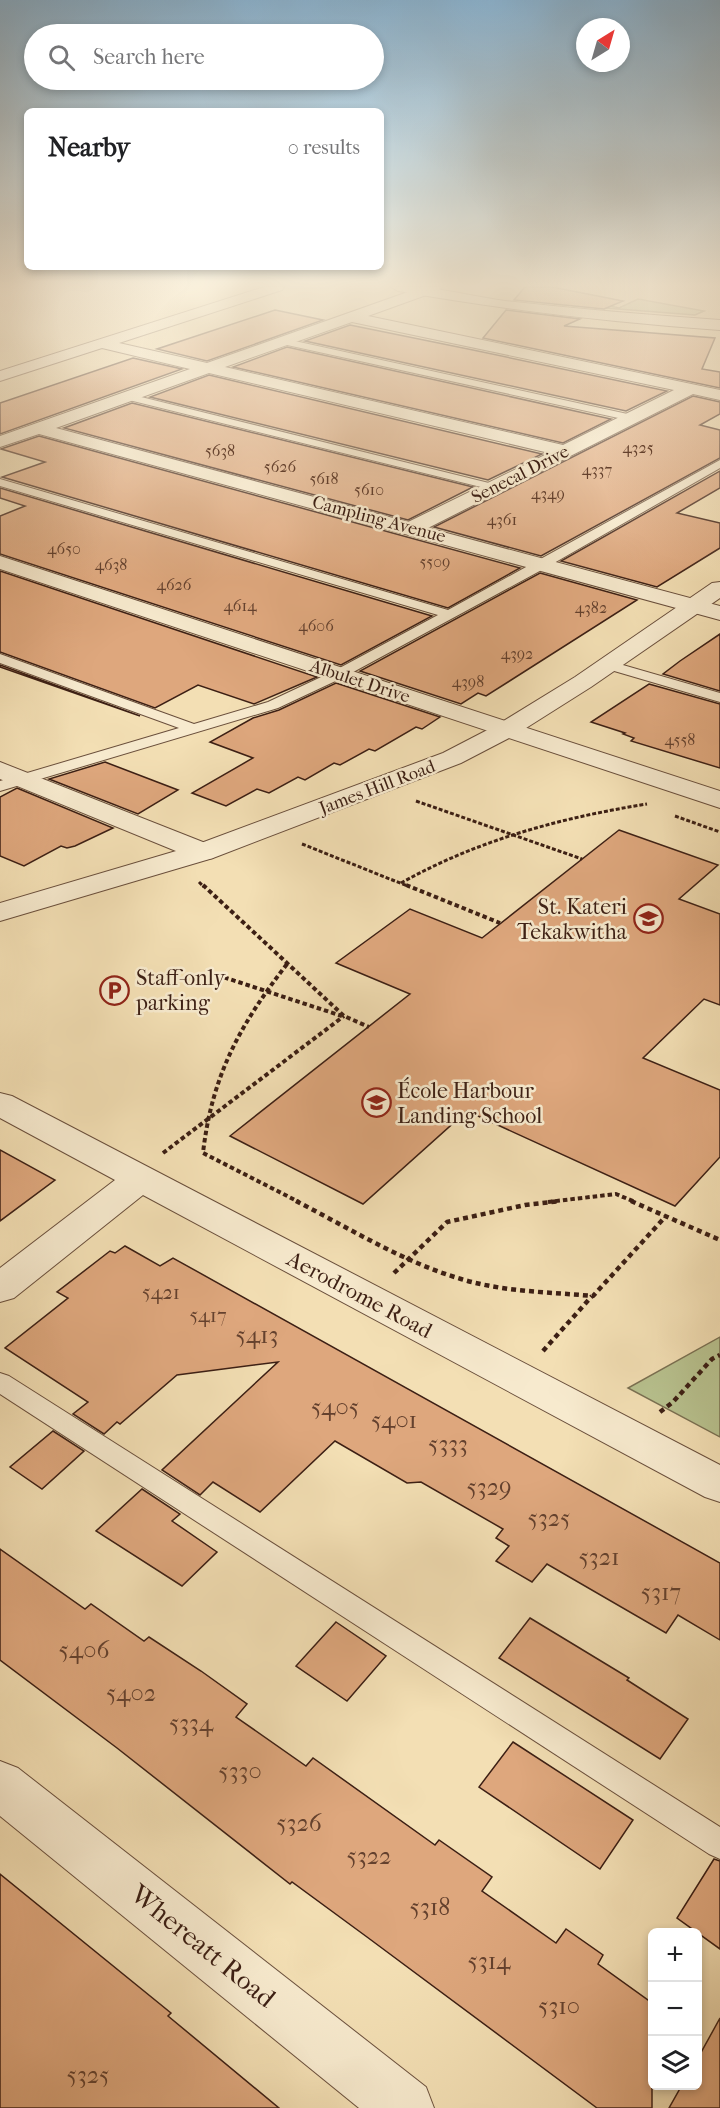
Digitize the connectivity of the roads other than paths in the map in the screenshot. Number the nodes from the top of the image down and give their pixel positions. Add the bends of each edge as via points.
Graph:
1 (154, 385) edge
2 (279, 385) edge
3 (483, 385) edge
4 (679, 385) edge
5 (692, 388) junction
6 (720, 395) edge
7 (124, 396) junction
8 (632, 418) junction
9 (36, 428) junction
10 (0, 441) edge
11 (565, 451) junction
12 (720, 463) edge
13 (0, 482) edge
14 (493, 488) junction
15 (412, 528) junction
16 (0, 562) edge
17 (543, 564) junction
18 (720, 588) edge
19 (693, 606) junction
20 (720, 613) edge
21 (448, 614) junction
22 (0, 658) edge
23 (609, 665) junction
24 (339, 674) junction
25 (720, 698) edge
26 (195, 729) junction
27 (506, 730) junction
28 (0, 770) edge
29 (13, 783) edge
30 (720, 800) edge
31 (203, 852) junction
32 (0, 912) edge
33 (0, 1104) edge
34 (137, 1176) junction
35 (0, 1288) edge
36 (0, 1382) edge
37 (720, 1485) edge
38 (0, 1785) edge
39 (720, 1844) edge
40 (405, 2108) edge

1 - 7 street
2 - 11 street
3 - 8 lane
4 - 5 street
5 - 6 street
5 - 8 street, Senecal Drive
7 - 9 street
7 - 14 lane
8 - 11 street, Senecal Drive
9 - 10 street
9 - 15 street, Campling Avenue
11 - 14 street, Senecal Drive
12 - 17 lane
13 - 21 lane
14 - 15 street, Senecal Drive
15 - 17 street, Campling Avenue
16 - 24 street, Albulet Drive
17 - 19 street, Campling Avenue
17 - 21 lane
18 - 19 street, James Hill Road
19 - 20 street, Campling Avenue
19 - 23 street, James Hill Road
21 - 24 lane
22 - 26 lane
23 - 25 lane
23 - 27 street, James Hill Road
24 - 26 lane via 273,705
24 - 27 street, Albulet Drive
26 - 29 lane
27 - 30 street, Albulet Drive
27 - 31 street, James Hill Road via 452,758
28 - 29 street
29 - 31 street
31 - 32 street, James Hill Road
33 - 34 street, Aerodrome Road
34 - 35 street
34 - 37 street, Aerodrome Road
36 - 39 lane
38 - 40 street, Whereatt Road

